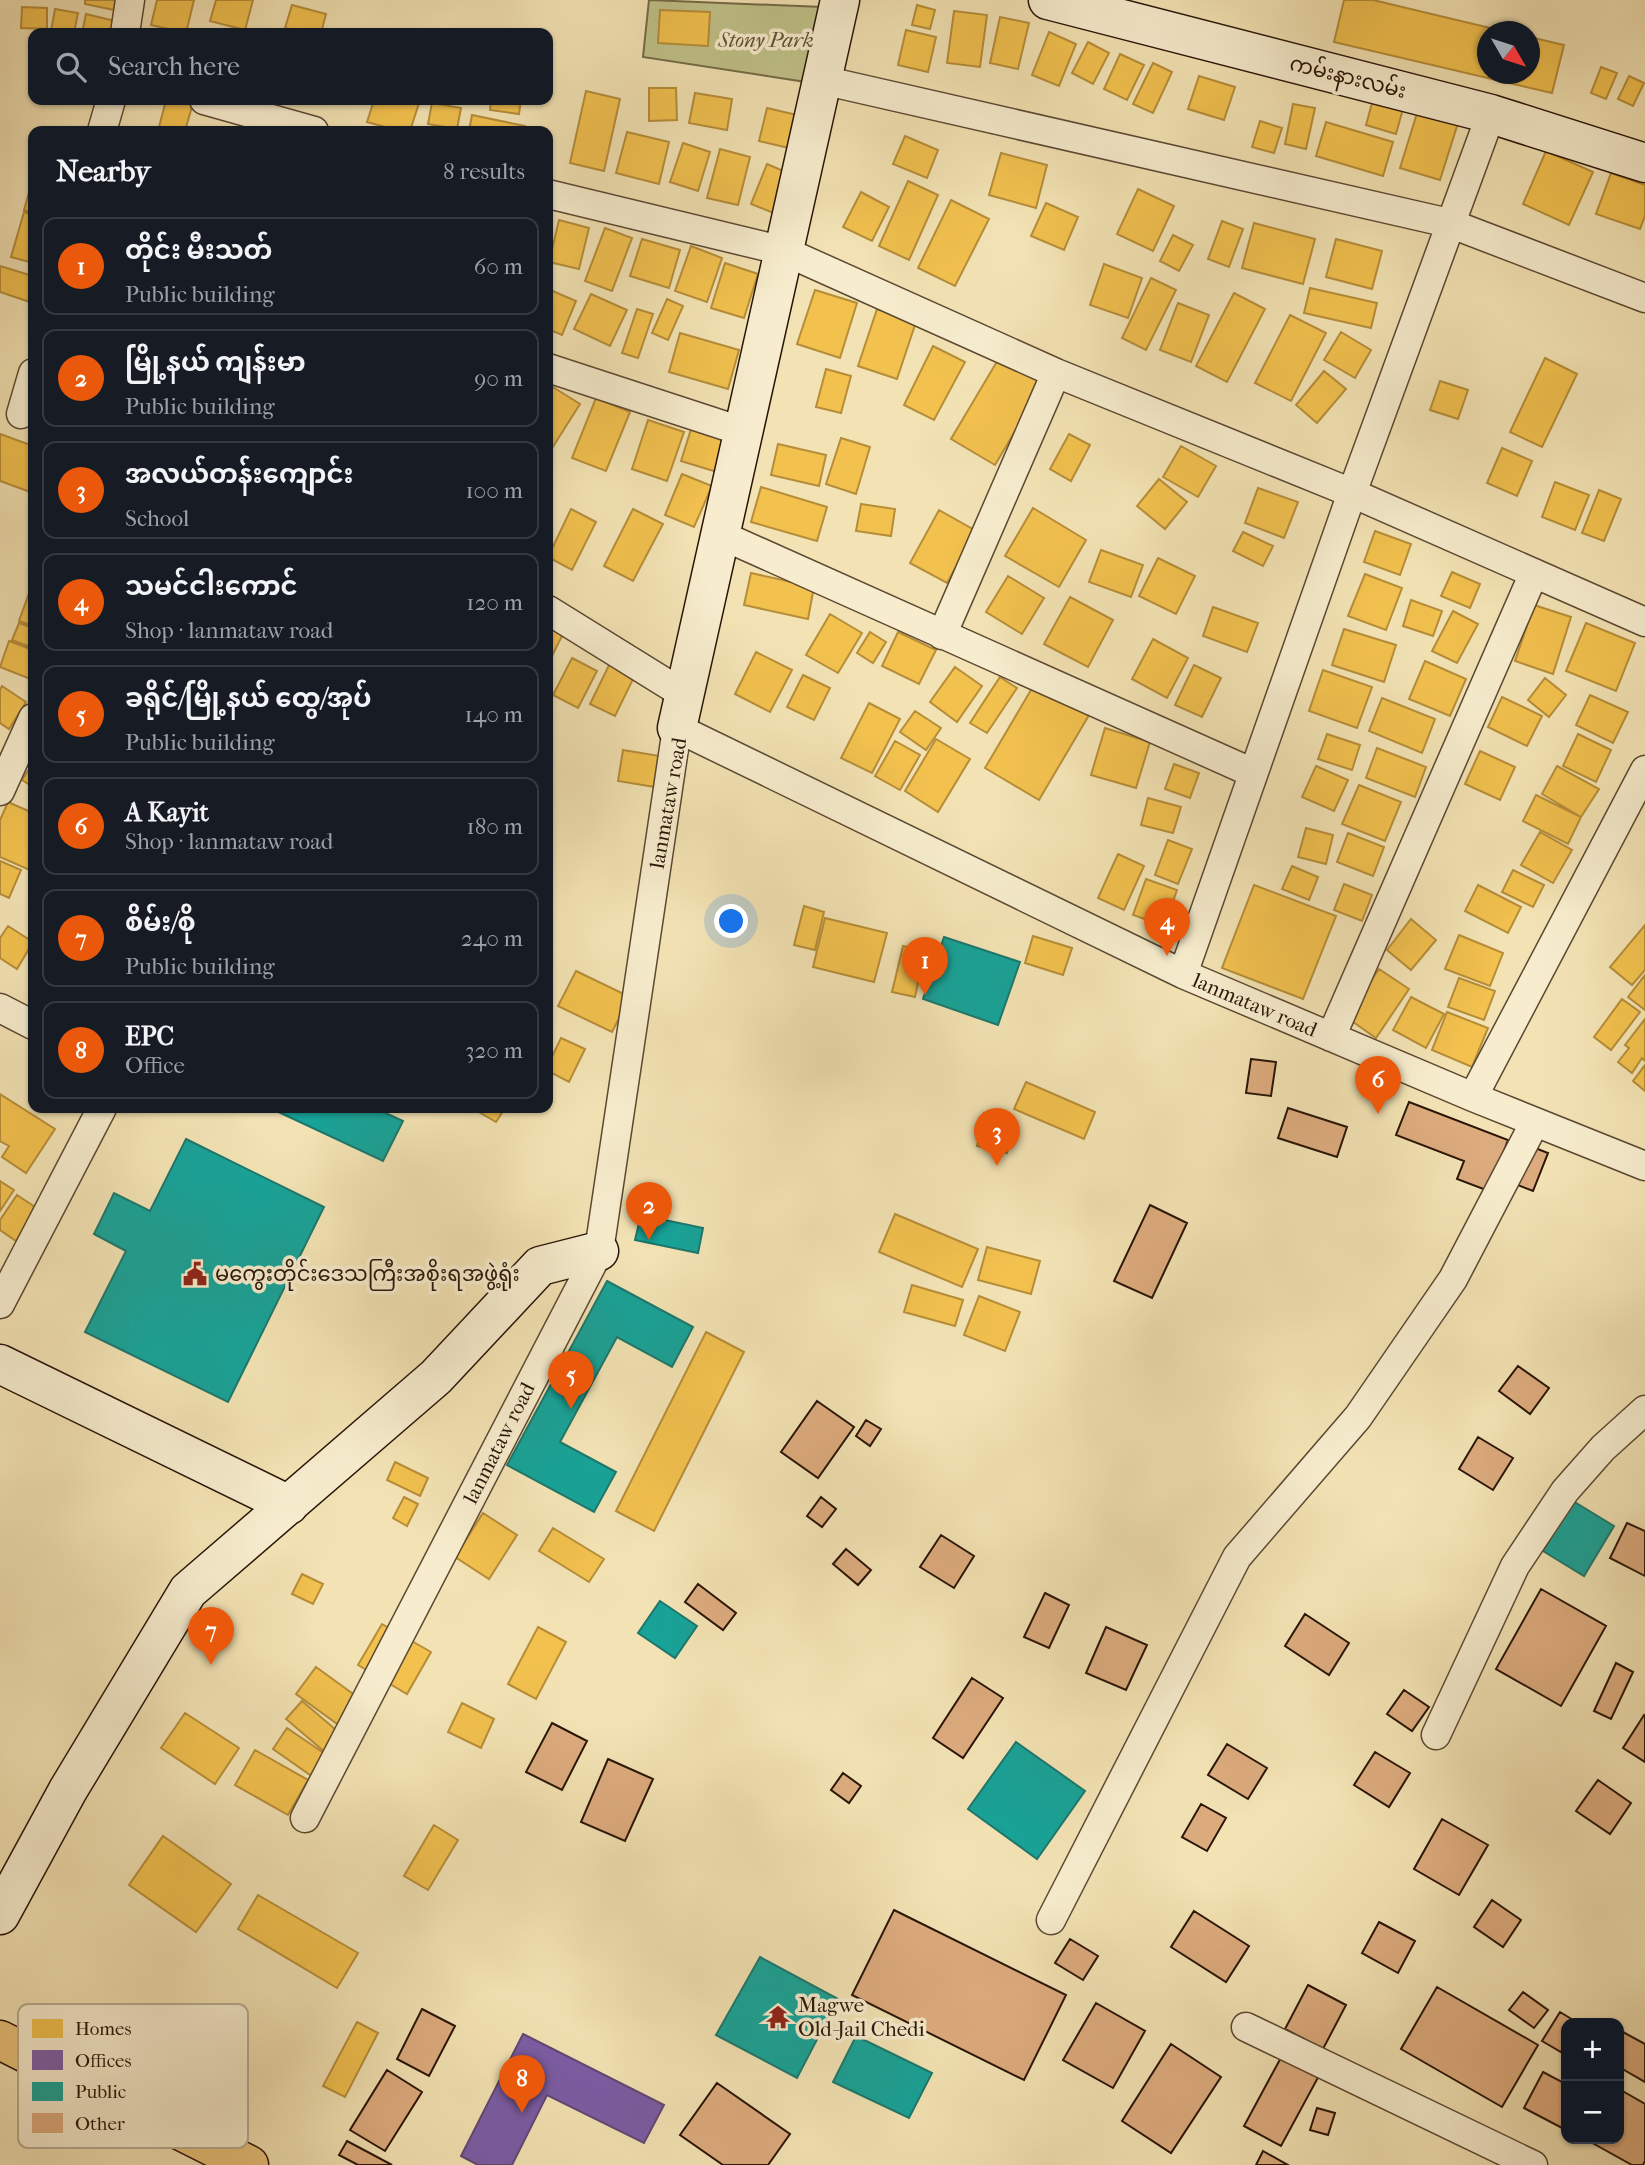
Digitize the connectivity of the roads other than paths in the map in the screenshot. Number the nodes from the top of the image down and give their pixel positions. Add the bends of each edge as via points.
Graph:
1 (130, 0) edge
2 (840, 0) edge
3 (1048, 0) edge
4 (126, 28) edge
5 (822, 80) junction
6 (110, 105) edge
7 (212, 105) edge
8 (1491, 114) junction
9 (239, 121) edge
10 (103, 126) edge
11 (276, 126) edge
12 (1645, 163) edge
13 (553, 195) edge
14 (1449, 223) junction
15 (784, 251) junction
16 (1645, 298) edge
17 (553, 370) edge
18 (1056, 373) junction
19 (28, 386) edge
20 (18, 413) edge
21 (744, 432) junction
22 (1352, 493) junction
23 (721, 535) junction
24 (1534, 573) junction
25 (553, 614) edge
26 (1645, 622) edge
27 (942, 635) junction
28 (681, 712) junction
29 (28, 729) edge
30 (1645, 770) edge
31 (1253, 772) junction
32 (0, 791) edge
33 (1183, 974) junction
34 (0, 1008) edge
35 (28, 1022) edge
36 (1331, 1037) junction
37 (1473, 1097) junction
38 (99, 1113) edge
39 (1535, 1122) junction
40 (1645, 1166) edge
41 (599, 1251) junction
42 (0, 1304) edge
43 (0, 1364) edge
44 (1645, 1410) edge
45 (289, 1504) junction
46 (1436, 1735) dead end
47 (304, 1818) dead end
48 (0, 1915) edge
49 (1051, 1920) dead end
50 (1246, 2026) dead end
51 (0, 2039) edge
52 (18, 2048) edge
53 (215, 2148) edge
54 (249, 2165) edge
55 (1533, 2165) edge

1 - 4 street
2 - 5 street
3 - 8 street, ကမ်းနားလမ်း
5 - 14 street
5 - 15 street
6 - 10 street
7 - 9 street
8 - 12 street, ကမ်းနားလမ်း
8 - 14 street
9 - 11 street
13 - 15 street
14 - 16 street
14 - 22 street
15 - 18 street
15 - 21 street
17 - 21 street
18 - 22 street
18 - 27 street
19 - 20 street
21 - 23 street
22 - 24 street
22 - 31 street
23 - 27 street
23 - 28 street
24 - 26 street
24 - 36 street
25 - 28 street
27 - 31 street
28 - 33 street, lanmataw road
28 - 41 street, lanmataw road
29 - 32 street
30 - 37 street
31 - 33 street
33 - 36 street, lanmataw road
34 - 35 street
36 - 37 street, lanmataw road
37 - 39 street, lanmataw road
38 - 42 street
39 - 40 street, lanmataw road
39 - 49 street via 1445,1291 1357,1417 1237,1558
41 - 45 street via 540,1266 436,1377
41 - 47 street, lanmataw road
43 - 45 street
44 - 46 street via 1565,1491 1515,1566
45 - 48 street via 188,1591 68,1790
50 - 55 street
51 - 52 highway
53 - 54 highway

